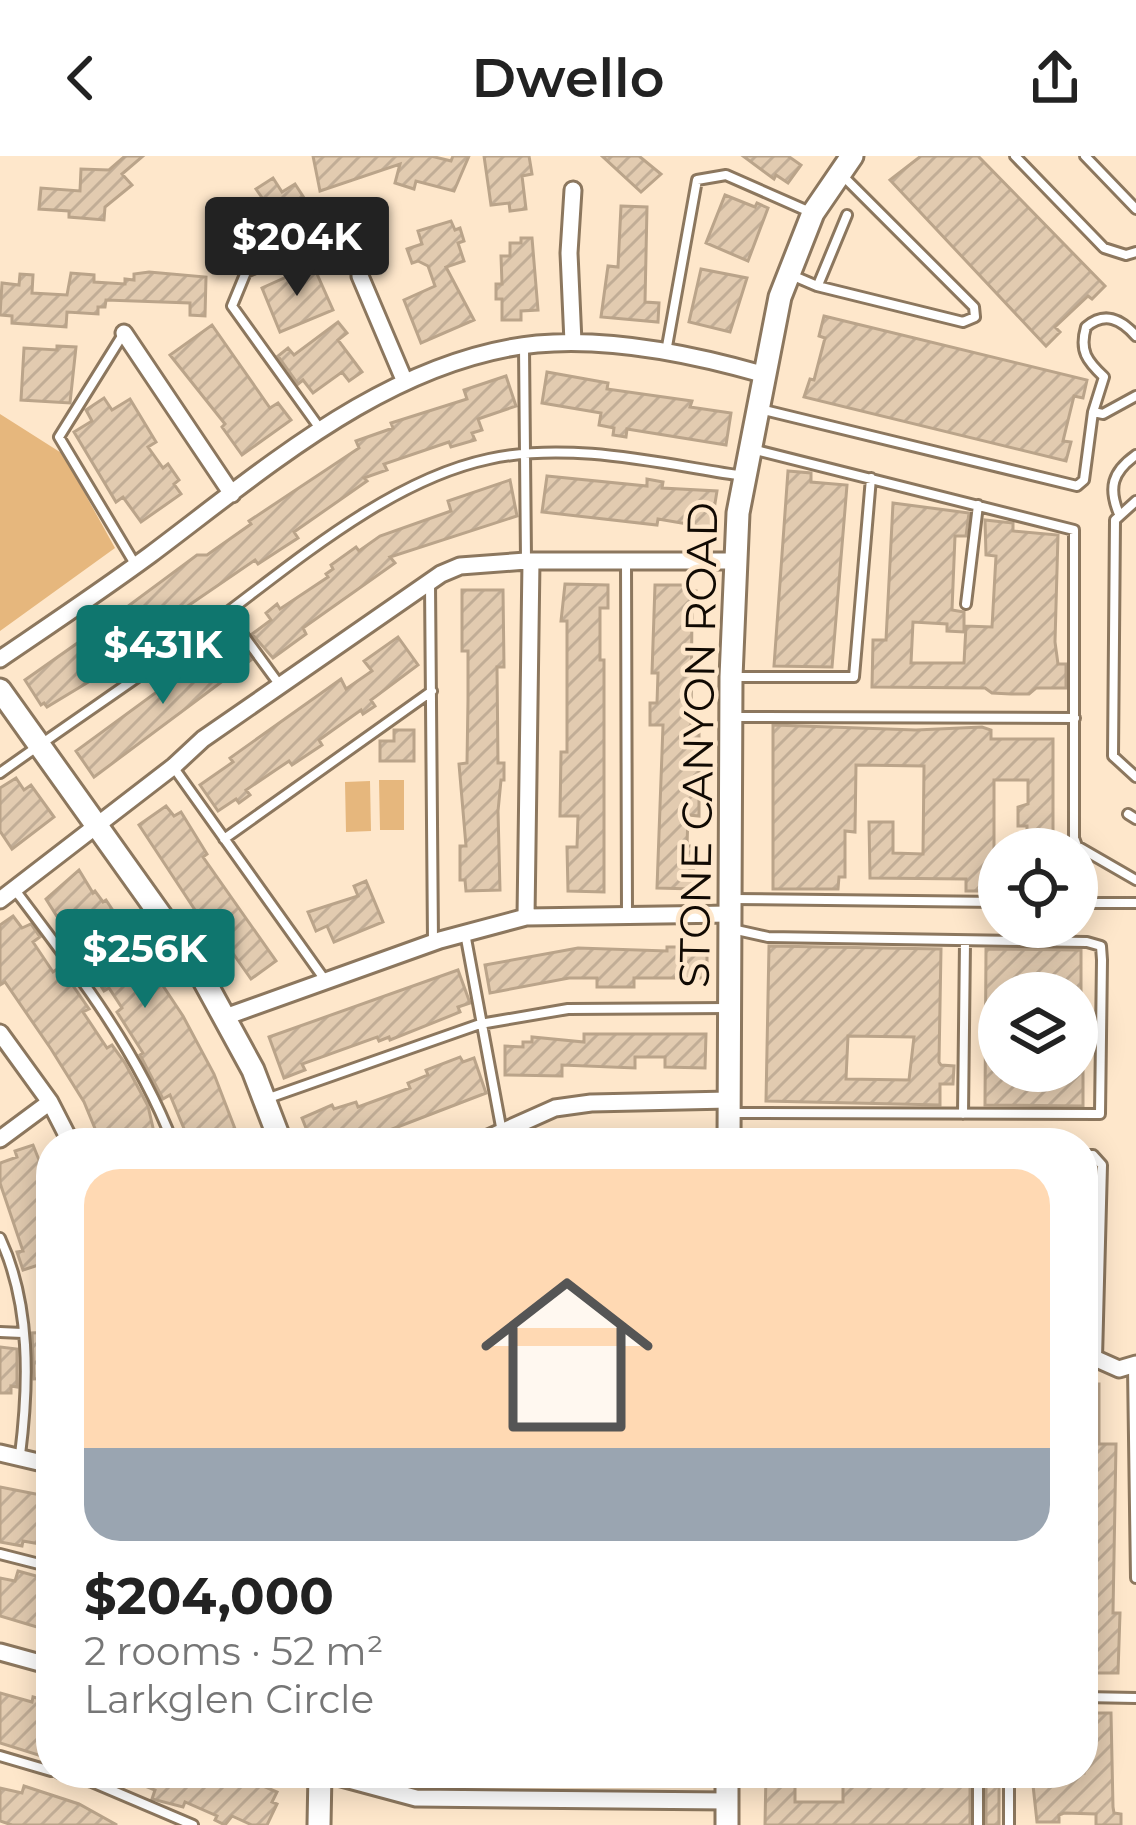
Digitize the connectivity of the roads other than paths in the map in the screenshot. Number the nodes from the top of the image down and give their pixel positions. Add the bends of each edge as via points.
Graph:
1 (1015, 156) edge
2 (1085, 156) edge
3 (846, 164) edge
4 (574, 190) dead end
5 (1136, 209) edge
6 (813, 213) junction
7 (847, 215) dead end
8 (358, 224) joint
9 (1136, 252) edge
10 (788, 274) junction
11 (817, 286) junction
12 (124, 333) joint
13 (1136, 336) edge
14 (573, 342) junction
15 (524, 346) junction
16 (665, 354) junction
17 (762, 374) junction
18 (405, 382) junction
19 (1136, 396) edge
20 (756, 408) junction
21 (1093, 412) junction
22 (322, 431) junction
23 (749, 448) junction
24 (1136, 454) edge
25 (526, 455) junction
26 (744, 477) junction
27 (871, 478) junction
28 (232, 494) junction
29 (1136, 501) edge
30 (978, 505) junction
31 (1119, 514) junction
32 (626, 560) junction
33 (528, 561) junction
34 (733, 562) junction
35 (136, 566) junction
36 (430, 582) junction
37 (966, 604) dead end
38 (227, 613) junction
39 (0, 659) edge
40 (730, 677) junction
41 (279, 684) junction
42 (0, 690) edge
43 (432, 691) junction
44 (730, 717) junction
45 (1076, 718) junction
46 (40, 745) junction
47 (174, 766) junction
48 (0, 773) edge
49 (1136, 777) edge
50 (98, 826) junction
51 (224, 839) junction
52 (1136, 880) edge
53 (7, 895) edge
54 (978, 903) edge
55 (1098, 903) edge
56 (1136, 903) edge
57 (730, 914) junction
58 (627, 915) junction
59 (526, 917) junction
60 (465, 933) junction
61 (433, 942) junction
62 (965, 942) junction
63 (325, 980) junction
64 (730, 1008) junction
65 (226, 1017) junction
66 (480, 1024) junction
67 (0, 1034) edge
68 (265, 1099) junction
69 (50, 1102) junction
70 (729, 1106) junction
71 (963, 1114) junction
72 (63, 1128) edge
73 (165, 1128) edge
74 (276, 1128) edge
75 (500, 1128) edge
76 (514, 1128) edge
77 (729, 1128) edge
78 (0, 1139) edge
79 (1098, 1161) edge
80 (0, 1238) edge
81 (1099, 1313) joint
82 (1098, 1318) edge
83 (0, 1332) edge
84 (23, 1333) junction
85 (1098, 1360) edge
86 (1135, 1365) edge
87 (0, 1453) edge
88 (20, 1457) junction
89 (36, 1461) edge
90 (0, 1554) edge
91 (36, 1563) edge
92 (1136, 1578) edge
93 (0, 1652) edge
94 (36, 1662) edge
95 (1098, 1697) edge
96 (1136, 1697) edge
97 (0, 1756) edge
98 (36, 1766) edge
99 (106, 1788) edge
100 (321, 1788) edge
101 (378, 1788) edge
102 (727, 1788) edge
103 (978, 1788) edge
104 (1009, 1788) edge
105 (727, 1801) junction
106 (193, 1825) edge
107 (320, 1825) edge
108 (727, 1825) edge
109 (978, 1825) edge
110 (1009, 1825) edge

1 - 9 lane via 1104,248
2 - 5 lane
3 - 6 street, STONE CANYON ROAD
3 - 11 lane via 975,317 963,322
4 - 14 street
6 - 10 street, STONE CANYON ROAD
6 - 16 lane via 725,175 697,180
7 - 11 lane
8 - 18 street via 360,276
8 - 22 lane via 246,272 232,306
10 - 11 lane
10 - 17 street, STONE CANYON ROAD
12 - 28 street
12 - 35 lane via 59,437
13 - 21 lane via 1111,318 1086,327 1082,349 1103,377
14 - 15 street
14 - 16 street
15 - 18 street
15 - 25 lane
16 - 17 street
17 - 20 street, STONE CANYON ROAD
18 - 22 street
19 - 21 lane
20 - 21 lane via 1077,486
20 - 23 street, STONE CANYON ROAD
22 - 28 street
23 - 26 street, STONE CANYON ROAD
23 - 27 lane
24 - 31 lane via 1113,480
25 - 26 lane via 614,457
25 - 33 lane
25 - 38 lane via 488,459 405,491
26 - 34 street, STONE CANYON ROAD
27 - 30 lane
27 - 40 lane via 854,677
28 - 35 street
29 - 31 lane
30 - 37 lane
30 - 45 lane via 1074,530
31 - 49 lane via 1113,756
32 - 33 street
32 - 34 street
32 - 58 lane
33 - 36 street via 460,566
33 - 59 street
34 - 40 street, STONE CANYON ROAD
35 - 39 street
36 - 41 street
36 - 43 lane
38 - 41 lane
38 - 46 lane
40 - 44 street, STONE CANYON ROAD
41 - 47 street
42 - 46 street
43 - 51 lane
43 - 61 lane
44 - 45 lane
44 - 57 street, STONE CANYON ROAD
45 - 52 lane via 1076,843
46 - 48 lane
46 - 50 street
47 - 50 street
47 - 51 lane
50 - 53 street
50 - 65 street
51 - 63 lane
53 - 73 lane via 102,1012
54 - 57 lane
55 - 56 lane
57 - 58 street
57 - 62 lane via 768,937
57 - 64 street, STONE CANYON ROAD
58 - 59 street
59 - 60 street
60 - 61 street
60 - 66 lane
61 - 63 street
62 - 71 lane
62 - 71 lane via 1087,942 1101,946 1102,960 1100,1114
63 - 65 street
64 - 66 lane via 568,1009
64 - 70 street, STONE CANYON ROAD
65 - 68 street
66 - 68 lane
66 - 75 lane
67 - 69 street
68 - 74 street
69 - 72 street
69 - 78 street
70 - 71 lane
70 - 76 street via 591,1103 532,1115
70 - 77 street, STONE CANYON ROAD
79 - 81 lane
80 - 84 lane
81 - 82 lane
83 - 84 lane
84 - 88 lane
85 - 86 street via 1119,1369
86 - 92 lane
87 - 88 street
88 - 89 street
90 - 91 lane
93 - 94 street
95 - 96 lane
97 - 98 lane
99 - 106 lane
100 - 107 street
101 - 105 street via 416,1798
102 - 105 street
103 - 109 lane
104 - 110 lane
105 - 108 street

